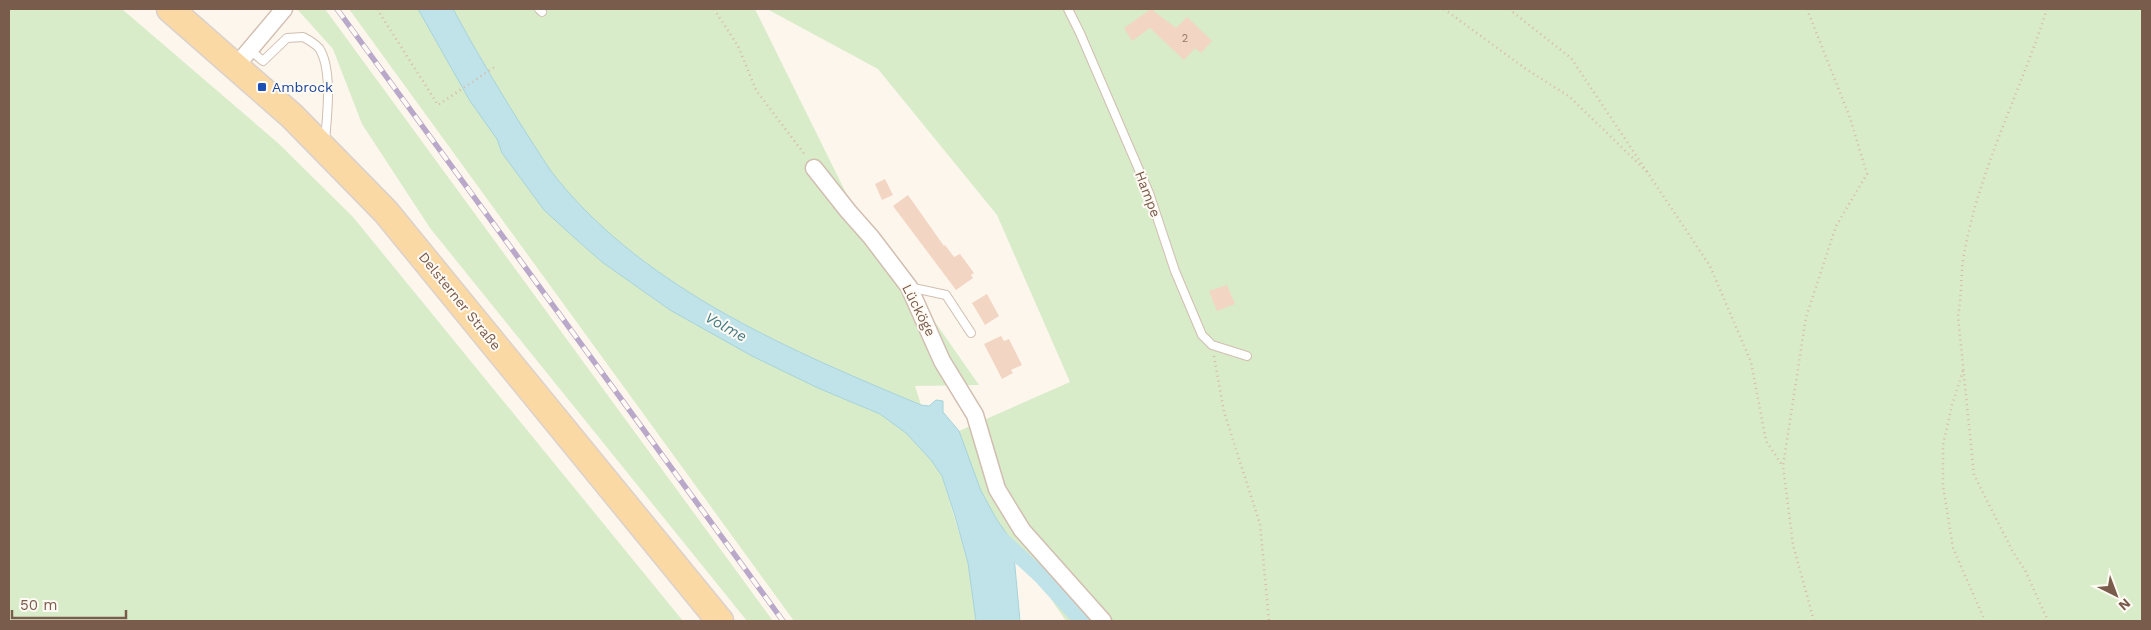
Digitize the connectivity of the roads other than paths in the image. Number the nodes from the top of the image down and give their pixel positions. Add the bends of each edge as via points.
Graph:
1 (170, 9) edge
2 (284, 9) edge
3 (1068, 9) edge
4 (243, 58) junction
5 (325, 148) junction
6 (814, 168) road end
7 (909, 287) junction
8 (971, 333) dead end
9 (1247, 356) dead end
10 (720, 621) edge
11 (1103, 621) edge

1 - 4 main road, Delsterner Straße
2 - 4 street
3 - 9 lane, Hampe via 1149,193 1175,271 1202,335 1212,345
4 - 5 main road, Delsterner Straße
4 - 5 lane via 263,61 287,38 303,37 318,47 327,78
5 - 10 main road, Delsterner Straße via 434,269
6 - 7 street, Lücköge
7 - 8 lane via 946,295
7 - 11 street, Lücköge via 942,361 975,415 997,489 1022,530

